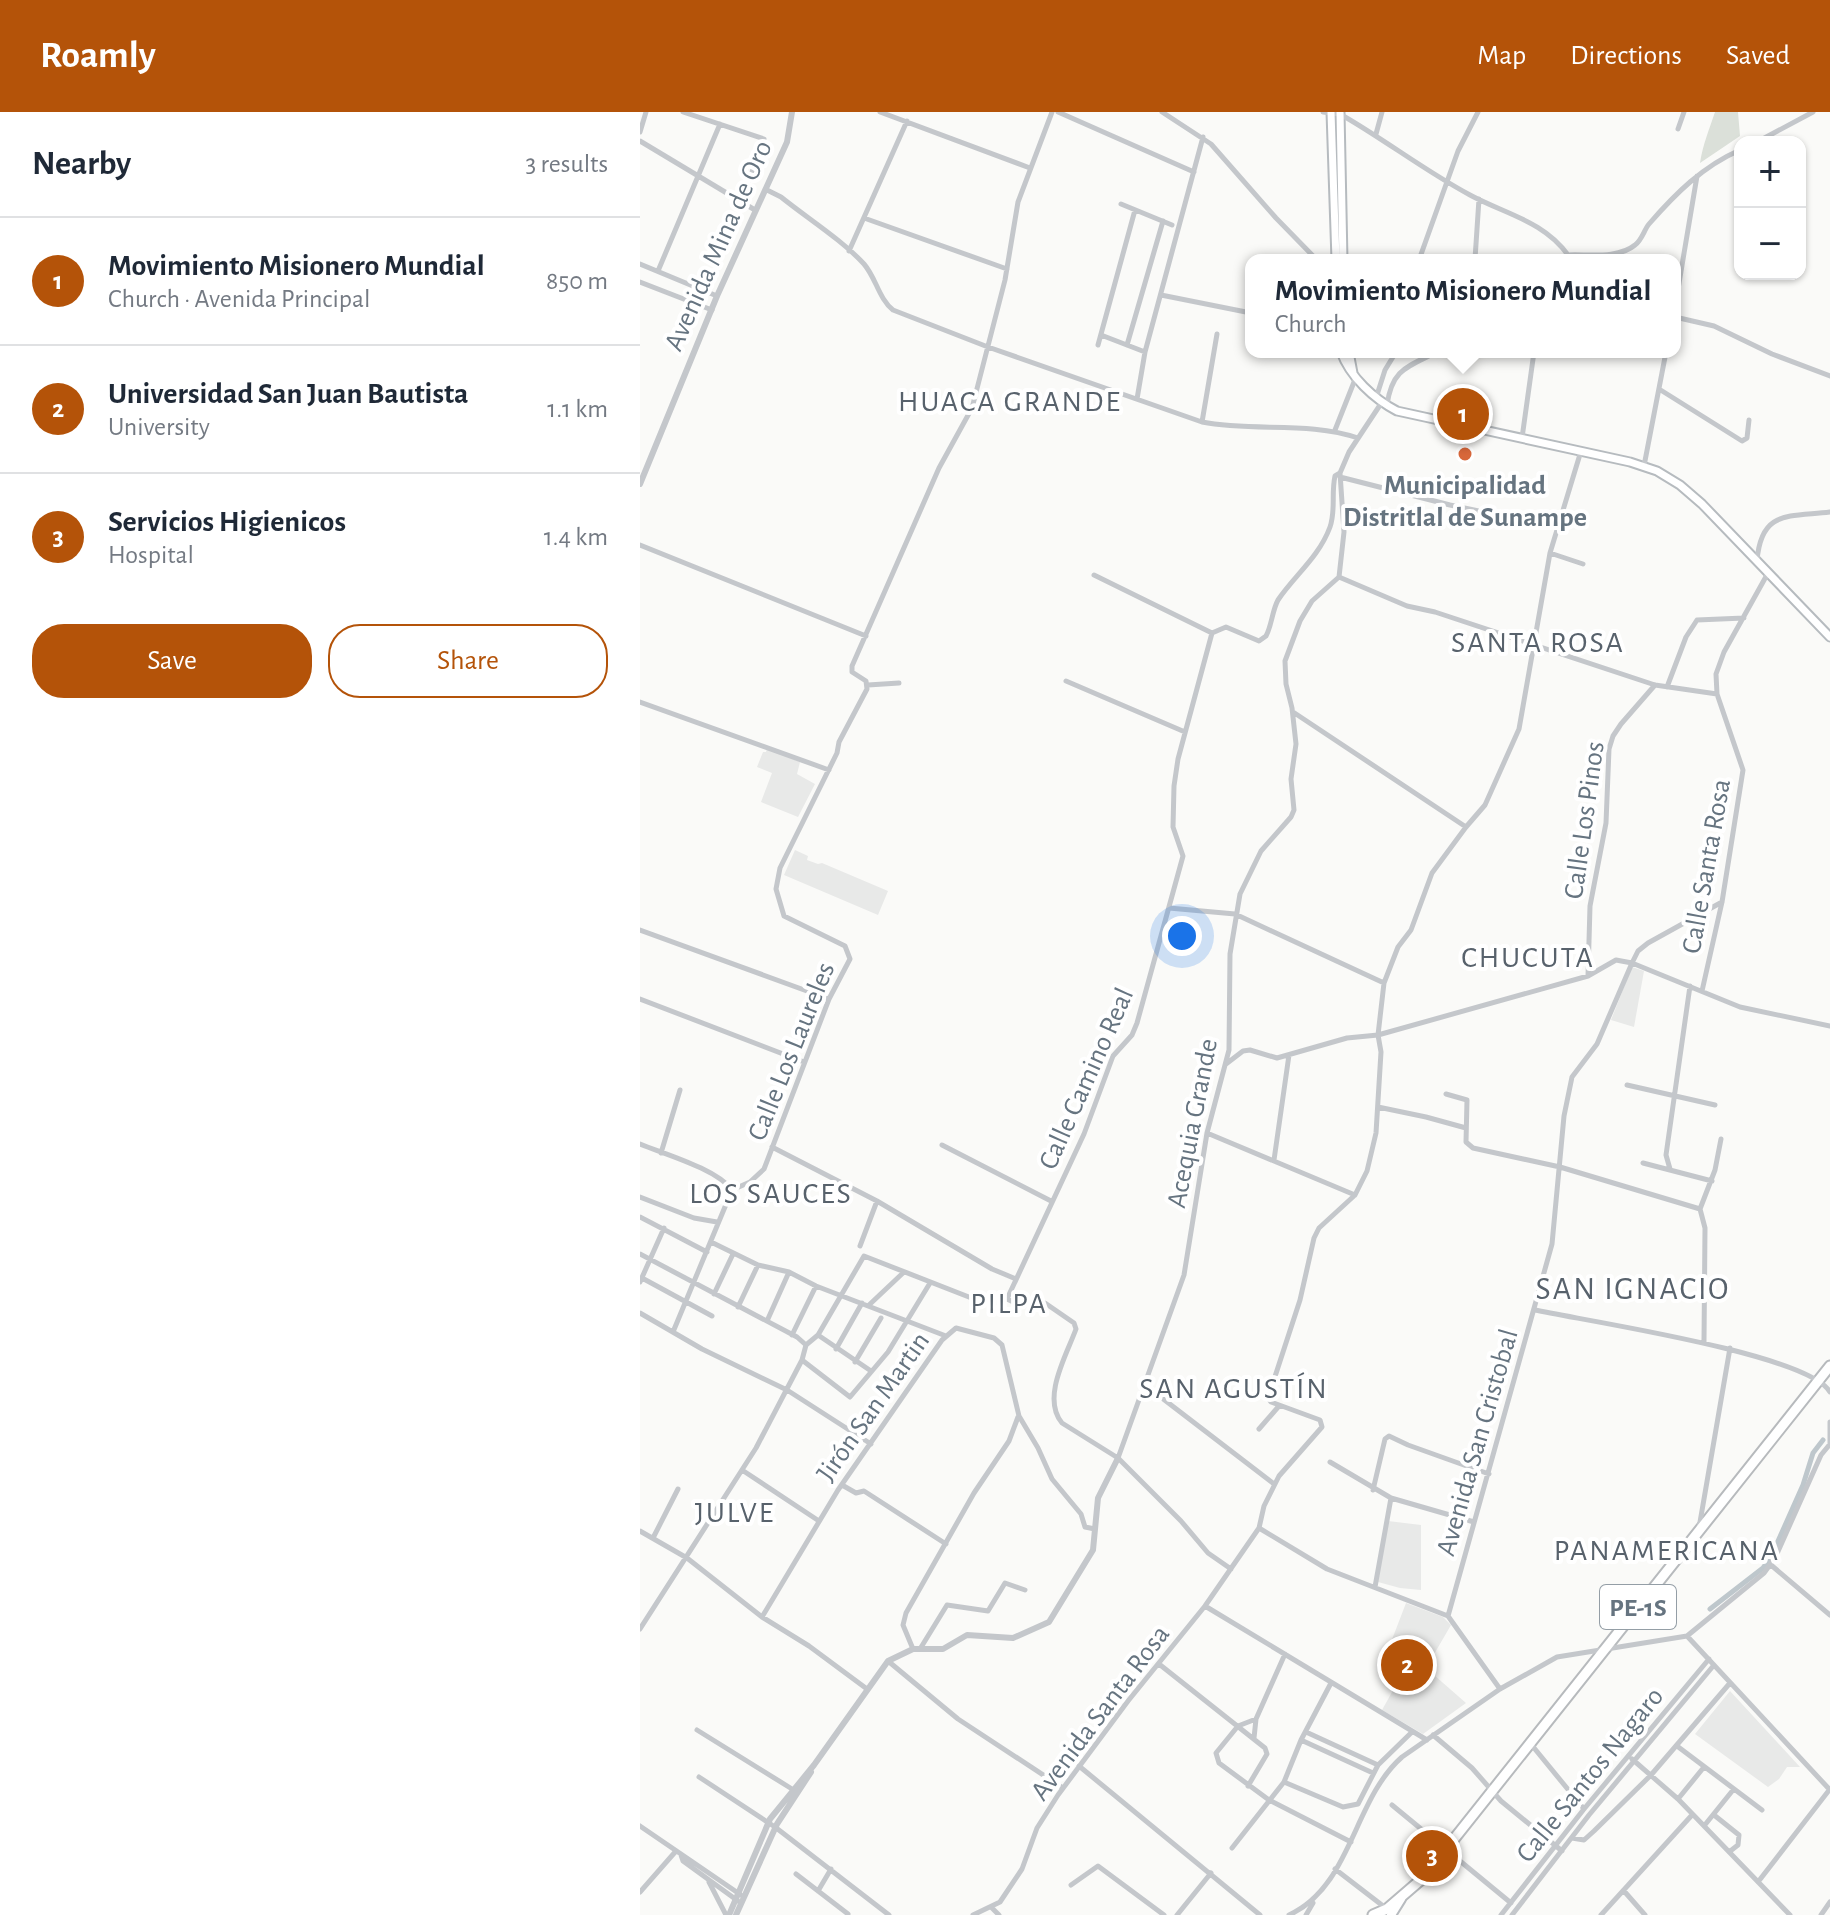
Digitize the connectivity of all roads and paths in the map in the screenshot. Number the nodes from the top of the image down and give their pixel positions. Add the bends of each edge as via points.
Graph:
1 (646, 112) edge
2 (683, 112) edge
3 (792, 112) edge
4 (880, 112) edge
5 (1052, 112) edge
6 (1058, 112) edge
7 (1162, 112) edge
8 (1382, 112) edge
9 (1478, 112) edge
10 (1684, 112) edge
11 (1813, 112) edge
12 (1333, 113) edge
13 (907, 121) junction
14 (720, 124) junction
15 (1678, 129) dead end
16 (640, 132) edge
17 (1376, 135) junction
18 (1768, 136) edge
19 (1203, 137) junction
20 (640, 141) edge
21 (1734, 153) edge
22 (1030, 168) junction
23 (1194, 172) junction
24 (698, 175) junction
25 (1697, 175) junction
26 (1448, 181) junction
27 (767, 190) junction
28 (1479, 199) junction
29 (741, 202) junction
30 (1121, 204) dead end
31 (755, 210) junction
32 (1135, 210) junction
33 (864, 218) junction
34 (1163, 221) junction
35 (1172, 225) dead end
36 (849, 251) junction
37 (1311, 254) edge
38 (1336, 254) edge
39 (1343, 254) edge
40 (1421, 254) edge
41 (1475, 254) edge
42 (1566, 254) edge
43 (1610, 254) edge
44 (640, 264) edge
45 (1007, 269) junction
46 (658, 271) junction
47 (1681, 271) edge
48 (640, 282) edge
49 (1161, 295) junction
50 (717, 296) junction
51 (712, 310) junction
52 (1245, 312) edge
53 (1681, 318) edge
54 (1217, 334) dead end
55 (1101, 335) junction
56 (1098, 345) dead end
57 (1127, 345) junction
58 (988, 347) junction
59 (1145, 352) junction
60 (1344, 358) edge
61 (1351, 358) edge
62 (1393, 358) edge
63 (1425, 358) edge
64 (1533, 358) edge
65 (1665, 358) edge
66 (1355, 375) junction
67 (1830, 376) edge
68 (1659, 389) junction
69 (1137, 399) junction
70 (1382, 402) junction
71 (1749, 420) dead end
72 (1202, 422) junction
73 (1335, 430) junction
74 (1358, 438) junction
75 (1522, 438) junction
76 (1581, 451) junction
77 (643, 465) edge
78 (1644, 466) junction
79 (1340, 475) junction
80 (640, 484) edge
81 (1830, 512) edge
82 (1556, 527) junction
83 (640, 545) edge
84 (1550, 553) junction
85 (1757, 561) junction
86 (1583, 564) dead end
87 (1768, 573) junction
88 (1094, 575) dead end
89 (1339, 577) junction
90 (1745, 618) junction
91 (1212, 633) junction
92 (866, 636) junction
93 (1830, 637) edge
94 (1534, 645) junction
95 (1066, 681) dead end
96 (899, 683) dead end
97 (867, 684) junction
98 (1655, 685) junction
99 (1667, 687) junction
100 (1717, 694) junction
101 (640, 702) edge
102 (1293, 711) junction
103 (1185, 732) junction
104 (829, 770) junction
105 (1466, 827) junction
106 (1722, 902) junction
107 (1169, 908) junction
108 (1235, 914) junction
109 (640, 930) edge
110 (1632, 963) junction
111 (1588, 976) junction
112 (1384, 983) junction
113 (1690, 986) junction
114 (1702, 991) junction
115 (640, 999) edge
116 (829, 999) junction
117 (1830, 1026) edge
118 (1378, 1035) junction
119 (1289, 1055) junction
120 (804, 1062) junction
121 (1226, 1064) junction
122 (1627, 1085) dead end
123 (680, 1090) dead end
124 (1446, 1094) dead end
125 (1676, 1097) junction
126 (1715, 1105) dead end
127 (1377, 1107) junction
128 (1466, 1128) junction
129 (1207, 1133) junction
130 (1721, 1139) dead end
131 (640, 1144) edge
132 (942, 1145) dead end
133 (772, 1147) junction
134 (661, 1153) junction
135 (1274, 1160) junction
136 (1643, 1163) dead end
137 (1560, 1167) junction
138 (1670, 1169) junction
139 (1712, 1181) junction
140 (732, 1190) junction
141 (1355, 1195) junction
142 (640, 1197) edge
143 (877, 1201) junction
144 (1051, 1201) junction
145 (1700, 1209) junction
146 (640, 1217) edge
147 (717, 1222) junction
148 (664, 1228) junction
149 (711, 1242) junction
150 (860, 1246) dead end
151 (707, 1252) junction
152 (640, 1254) edge
153 (733, 1254) junction
154 (649, 1258) junction
155 (758, 1265) junction
156 (789, 1272) junction
157 (904, 1272) junction
158 (1016, 1279) junction
159 (641, 1280) edge
160 (694, 1282) junction
161 (930, 1283) junction
162 (816, 1286) junction
163 (714, 1294) junction
164 (842, 1295) junction
165 (1007, 1299) junction
166 (685, 1301) junction
167 (866, 1304) junction
168 (738, 1307) junction
169 (1535, 1310) junction
170 (640, 1313) edge
171 (712, 1316) dead end
172 (881, 1318) dead end
173 (906, 1320) junction
174 (767, 1321) junction
175 (673, 1332) junction
176 (792, 1335) junction
177 (818, 1335) junction
178 (946, 1336) junction
179 (1704, 1342) junction
180 (806, 1345) junction
181 (1730, 1348) junction
182 (836, 1349) junction
183 (802, 1360) junction
184 (855, 1362) junction
185 (1830, 1366) edge
186 (871, 1371) junction
187 (1818, 1380) junction
188 (1145, 1385) junction
189 (787, 1390) junction
190 (1830, 1392) edge
191 (1279, 1406) junction
192 (1019, 1416) junction
193 (1830, 1422) edge
194 (1259, 1429) dead end
195 (871, 1444) junction
196 (1830, 1444) edge
197 (1118, 1458) junction
198 (1330, 1462) dead end
199 (742, 1470) junction
200 (1489, 1474) junction
201 (1275, 1484) junction
202 (842, 1485) junction
203 (678, 1489) dead end
204 (1373, 1490) junction
205 (1391, 1498) junction
206 (819, 1521) junction
207 (1474, 1522) junction
208 (1259, 1528) junction
209 (1095, 1529) junction
210 (640, 1531) edge
211 (1699, 1531) junction
212 (653, 1538) junction
213 (946, 1544) junction
214 (687, 1558) junction
215 (1771, 1565) junction
216 (1231, 1569) junction
217 (1375, 1587) junction
218 (1025, 1590) dead end
219 (1205, 1606) junction
220 (640, 1613) edge
221 (1830, 1615) edge
222 (1448, 1616) junction
223 (648, 1617) junction
224 (762, 1617) junction
225 (640, 1629) edge
226 (1687, 1636) junction
227 (916, 1649) junction
228 (1604, 1651) junction
229 (1285, 1654) junction
230 (1709, 1659) junction
231 (888, 1661) junction
232 (1159, 1664) junction
233 (1714, 1665) junction
234 (1331, 1683) junction
235 (1730, 1683) junction
236 (867, 1689) junction
237 (1500, 1689) junction
238 (1256, 1719) junction
239 (1238, 1726) junction
240 (697, 1730) dead end
241 (1306, 1732) junction
242 (1412, 1732) junction
243 (1433, 1735) junction
244 (1254, 1738) junction
245 (1301, 1740) junction
246 (1427, 1740) junction
247 (1530, 1743) junction
248 (1677, 1746) junction
249 (1631, 1758) junction
250 (814, 1765) junction
251 (1378, 1765) junction
252 (1079, 1766) junction
253 (1704, 1767) junction
254 (1373, 1773) junction
255 (1651, 1775) junction
256 (699, 1777) dead end
257 (1284, 1782) junction
258 (1248, 1786) junction
259 (1063, 1788) junction
260 (792, 1789) junction
261 (1493, 1790) junction
262 (1733, 1790) junction
263 (1830, 1790) edge
264 (1678, 1799) junction
265 (1269, 1800) junction
266 (1392, 1805) dead end
267 (1584, 1809) junction
268 (1762, 1810) dead end
269 (1692, 1815) junction
270 (1714, 1815) junction
271 (767, 1824) junction
272 (640, 1826) edge
273 (1704, 1826) junction
274 (775, 1827) junction
275 (1572, 1838) junction
276 (1351, 1842) junction
277 (1556, 1847) junction
278 (1232, 1848) dead end
279 (1446, 1848) junction
280 (1562, 1851) junction
281 (1729, 1852) junction
282 (678, 1853) junction
283 (831, 1869) junction
284 (1335, 1869) junction
285 (1211, 1873) junction
286 (796, 1874) dead end
287 (706, 1878) junction
288 (1758, 1882) junction
289 (1071, 1885) dead end
290 (818, 1891) junction
291 (1624, 1891) junction
292 (640, 1892) edge
293 (740, 1898) junction
294 (1316, 1899) junction
295 (1830, 1902) edge
296 (1511, 1903) junction
297 (992, 1908) junction
298 (1517, 1908) junction
299 (1391, 1913) edge
300 (848, 1914) edge
301 (727, 1915) edge
302 (736, 1915) edge
303 (889, 1915) edge
304 (973, 1915) edge
305 (999, 1915) edge
306 (1164, 1915) edge
307 (1177, 1915) edge
308 (1260, 1915) edge
309 (1289, 1915) edge
310 (1306, 1915) edge
311 (1373, 1915) edge
312 (1501, 1915) edge
313 (1512, 1915) edge
314 (1601, 1915) edge
315 (1645, 1915) edge
316 (1790, 1915) edge
317 (1821, 1915) edge

1 - 16 street
2 - 14 street
3 - 27 street, Avenida Mina de Oro via 787,142
4 - 13 street
5 - 22 street
6 - 23 street
7 - 19 street
8 - 17 street
9 - 26 street
10 - 15 street
11 - 18 street
12 - 17 street
12 - 38 main road
12 - 39 main road
13 - 22 street
13 - 33 street
14 - 24 street
14 - 29 street via 765,141
17 - 26 street
19 - 23 street
19 - 37 street
20 - 24 street
21 - 25 street
22 - 45 street via 1018,202
23 - 49 street
24 - 29 street
24 - 46 street
25 - 43 street via 1634,246
25 - 47 street
26 - 28 street
26 - 40 street
27 - 31 street, Avenida Mina de Oro
27 - 36 street
28 - 41 street
28 - 42 street via 1531,221
29 - 31 street
30 - 32 street
31 - 50 street, Avenida Mina de Oro
32 - 34 street
32 - 55 street
33 - 36 street
33 - 45 street
34 - 35 street
34 - 57 street
36 - 58 street via 873,276 889,308
44 - 46 street
45 - 58 street
46 - 50 street
48 - 51 street
49 - 52 street
49 - 59 street
50 - 51 street, Avenida Mina de Oro
51 - 77 street, Avenida Mina de Oro
53 - 67 street via 1714,326
54 - 72 street
55 - 56 street
55 - 57 street
57 - 59 street
58 - 69 street
58 - 92 street via 972,408 939,468
59 - 69 street
60 - 66 main road
61 - 66 main road
62 - 70 street
63 - 70 street via 1394,379
64 - 75 street
65 - 68 street
66 - 70 main road
66 - 73 street
68 - 71 street via 1742,441
68 - 78 street
69 - 72 street
70 - 74 street
70 - 75 main road via 1397,411
72 - 73 street
73 - 74 street
74 - 79 street
75 - 76 main road
76 - 78 main road
76 - 82 street
77 - 80 street, Avenida Mina de Oro
78 - 85 main road via 1690,492
79 - 82 street
79 - 89 street via 1344,532
79 - 91 street via 1335,476 1329,528 1317,553 1280,597 1266,636 1259,641 1226,627
81 - 85 street via 1771,523 1762,532
82 - 84 street
83 - 92 street
84 - 86 street
84 - 94 street
85 - 87 main road
87 - 90 street, Calle Santa Rosa
87 - 93 main road
88 - 91 street
89 - 94 street via 1407,606
89 - 102 street, Acequia Grande via 1312,601 1291,642 1285,661
90 - 99 street via 1697,620
90 - 100 street, Calle Santa Rosa via 1724,652 1716,674
91 - 103 street, Calle Camino Real
92 - 97 street via 851,670
94 - 98 street
94 - 105 street via 1519,729 1485,805
95 - 103 street
96 - 97 street
97 - 104 street, Calle Los Laureles
98 - 99 street
98 - 111 street, Calle Los Pinos via 1621,724 1609,749 1606,823 1590,906
99 - 100 street
100 - 106 street, Calle Santa Rosa via 1743,770
101 - 104 street
102 - 105 street
102 - 108 street, Acequia Grande via 1294,810 1261,851
103 - 107 street, Calle Camino Real via 1174,786 1173,827 1183,856
104 - 116 street, Calle Los Laureles via 776,882 784,916 848,950 850,959
105 - 112 street via 1432,873
106 - 110 street via 1648,943
106 - 114 street, Calle Santa Rosa
107 - 108 street
107 - 144 street, Calle Camino Real via 1137,1023 1113,1056 1084,1134
108 - 112 street
108 - 121 street, Acequia Grande
109 - 116 street
110 - 111 street via 1616,960
110 - 113 street
110 - 137 street, Avenida San Cristobal via 1597,1044 1572,1077
111 - 118 street
112 - 118 street
113 - 114 street
113 - 125 street
114 - 117 street via 1740,1007
115 - 120 street
116 - 120 street, Calle Los Laureles
118 - 119 street
118 - 127 street
119 - 121 street via 1277,1058 1250,1050
119 - 135 street
120 - 133 street, Calle Los Laureles
121 - 129 street, Acequia Grande
122 - 125 street
123 - 134 street
124 - 128 street via 1467,1100
125 - 126 street
125 - 138 street via 1666,1155
127 - 128 street
127 - 141 street via 1367,1171
128 - 137 street via 1466,1142 1473,1148
129 - 135 street
129 - 188 street, Acequia Grande via 1184,1275
130 - 139 street
131 - 134 street
132 - 144 street
133 - 140 street, Calle Los Laureles via 761,1173
133 - 143 street
134 - 140 street
135 - 141 street
136 - 138 street
137 - 145 street
137 - 169 street, Avenida San Cristobal via 1552,1244
138 - 139 street
139 - 145 street
140 - 147 street
141 - 191 street via 1314,1238 1273,1378 1269,1400
142 - 147 street
143 - 150 street
143 - 158 street
144 - 158 street, Calle Camino Real
145 - 179 street via 1705,1228
146 - 148 street
147 - 149 street
148 - 151 street
148 - 154 street
149 - 151 street
149 - 153 street
151 - 160 street
152 - 154 street
153 - 155 street
153 - 163 street
154 - 159 street
154 - 160 street
155 - 156 street
155 - 168 street
156 - 162 street
156 - 174 street
157 - 161 street
157 - 164 street via 864,1256
157 - 167 street
158 - 165 street, Calle Camino Real
159 - 166 street
160 - 163 street
160 - 166 street
161 - 165 street via 992,1304
161 - 173 street
162 - 164 street
162 - 176 street
163 - 168 street
164 - 167 street
164 - 177 street
165 - 197 street via 1022,1306 1045,1303 1074,1323 1054,1395 1057,1417
166 - 171 street
166 - 175 street
167 - 173 street
167 - 182 street
168 - 174 street
169 - 179 street
169 - 200 street, Avenida San Cristobal
170 - 175 street
172 - 184 street
173 - 178 street
173 - 186 street
174 - 176 street
175 - 189 street
176 - 180 street
177 - 180 street
177 - 182 street
178 - 192 street, Jirón San Martin via 956,1328 1002,1345
178 - 195 street, Jirón San Martin
179 - 181 street
180 - 183 street
181 - 187 street
181 - 211 street
182 - 184 street
183 - 186 street via 849,1398
183 - 189 street
184 - 186 street
185 - 187 highway, PE-1S
187 - 190 street
187 - 211 highway, PE-1S
188 - 197 street, Acequia Grande
188 - 201 street
189 - 195 street
189 - 199 street
191 - 194 street
191 - 201 street, Avenida Santa Rosa via 1320,1420 1322,1427
192 - 209 street via 1052,1479 1081,1514 1085,1527
192 - 213 street
193 - 196 street
195 - 202 street, Jirón San Martin
196 - 215 street
197 - 209 street via 1098,1498
197 - 216 street via 1208,1553
198 - 204 street
199 - 206 street
199 - 214 street
200 - 204 street via 1389,1436
200 - 207 street, Avenida San Cristobal
201 - 208 street, Avenida Santa Rosa
202 - 206 street, Jirón San Martin
202 - 213 street via 856,1493 864,1491
203 - 212 street
204 - 205 street
205 - 207 street
205 - 217 street
206 - 224 street, Jirón San Martin
207 - 222 street, Avenida San Cristobal
208 - 216 street, Avenida Santa Rosa
208 - 217 street via 1327,1569
209 - 227 street via 1093,1550 1045,1625 1013,1638 967,1635 943,1649
210 - 212 street
211 - 228 highway, PE-1S
212 - 214 street
213 - 227 street via 903,1620
214 - 223 street
214 - 224 street
215 - 221 street
215 - 226 street
216 - 219 street, Avenida Santa Rosa
217 - 222 street
218 - 227 street via 1005,1583 988,1611 947,1605
219 - 229 street
219 - 232 street, Avenida Santa Rosa
220 - 223 street
222 - 237 street
223 - 225 street
224 - 236 street
226 - 228 street
226 - 230 street
227 - 231 street
228 - 237 street via 1557,1657
228 - 247 highway, PE-1S
229 - 234 street
229 - 238 street
230 - 233 street
230 - 249 street, Calle Santos Nagaro
231 - 236 street
231 - 259 street via 958,1719
232 - 239 street
232 - 252 street, Avenida Santa Rosa
233 - 235 street
233 - 249 street, Calle Santos Nagaro
234 - 241 street
234 - 242 street
235 - 248 street
235 - 263 street
236 - 250 street
237 - 243 street
238 - 239 street
238 - 244 street
239 - 244 street
239 - 258 street via 1216,1753 1219,1763
240 - 260 street
241 - 245 street
241 - 251 street
242 - 246 street
242 - 251 street
243 - 246 street
243 - 261 street
244 - 258 street via 1267,1751
245 - 254 street
245 - 257 street
246 - 276 street via 1387,1769
247 - 261 highway, PE-1S
247 - 267 street
248 - 253 street
248 - 255 street
249 - 255 street
249 - 267 street, Calle Santos Nagaro
249 - 275 street, Calle Santos Nagaro
250 - 260 street
250 - 274 street
251 - 254 street
252 - 259 street, Avenida Santa Rosa
252 - 285 street
253 - 262 street
253 - 264 street
254 - 257 street via 1358,1804 1343,1807
255 - 264 street
255 - 275 street via 1584,1840
256 - 271 street
257 - 265 street
258 - 265 street
259 - 297 street, Avenida Santa Rosa via 1037,1828 1022,1869
260 - 271 street
261 - 277 street
261 - 279 highway, PE-1S
262 - 268 street
262 - 270 street
263 - 288 street
264 - 269 street
265 - 276 street
265 - 278 street
266 - 279 street
267 - 277 street, Calle Santos Nagaro
269 - 273 street
269 - 291 street
270 - 273 street
270 - 281 street via 1739,1835 1738,1845
271 - 274 street
271 - 293 street
272 - 282 street
273 - 281 street
274 - 283 street
274 - 293 street
275 - 280 street, Calle Santos Nagaro
276 - 284 street
277 - 280 street
277 - 296 street, Calle Santos Nagaro
279 - 296 street
279 - 299 highway, PE-1S
280 - 298 street, Calle Santos Nagaro
281 - 288 street
282 - 287 street
282 - 292 street
282 - 293 street
283 - 290 street
283 - 303 street
284 - 294 street
284 - 299 street
285 - 307 street
285 - 308 street
286 - 290 street
287 - 293 street
287 - 301 street
288 - 316 street
289 - 306 street via 1098,1866
290 - 300 street
291 - 314 street
291 - 315 street
293 - 301 street
293 - 302 street
294 - 309 street
294 - 310 street
295 - 317 street
296 - 298 street
296 - 312 street, Calle Santos Nagaro
297 - 304 street
297 - 305 street
298 - 313 street, Calle Santos Nagaro
299 - 311 highway, PE-1S

